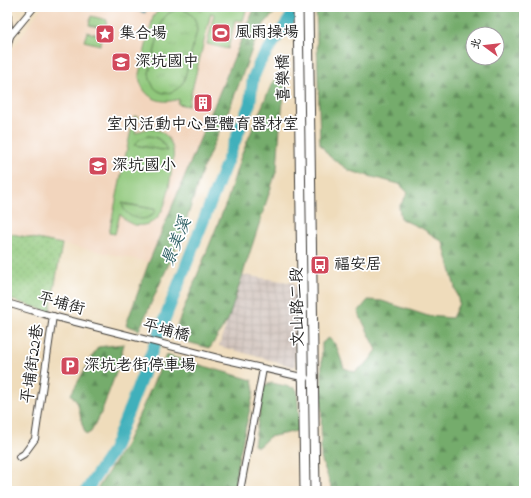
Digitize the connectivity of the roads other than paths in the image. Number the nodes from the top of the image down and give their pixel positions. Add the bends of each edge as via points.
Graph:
1 (8, 7) edge
2 (34, 7) edge
3 (298, 7) edge
4 (308, 7) edge
5 (10, 36) junction
6 (7, 48) edge
7 (304, 123) junction
8 (7, 303) edge
9 (53, 316) junction
10 (108, 330) joint
11 (263, 369) junction
12 (303, 378) junction
13 (314, 378) junction
14 (19, 457) dead end
15 (240, 491) edge
16 (305, 491) edge
17 (315, 491) edge

1 - 5 street
2 - 5 street
3 - 7 main road, 喜樂橋
4 - 7 main road, 喜樂橋
5 - 6 street
7 - 12 main road, 文山路二段
7 - 13 main road, 文山路二段
8 - 9 street, 平埔街
9 - 10 street, 平埔街
9 - 14 street, 平埔街22巷 via 35,439
10 - 11 street, 平埔橋
11 - 12 street
11 - 15 street
12 - 13 street
12 - 16 main road, 文山路二段
13 - 17 main road, 文山路二段

